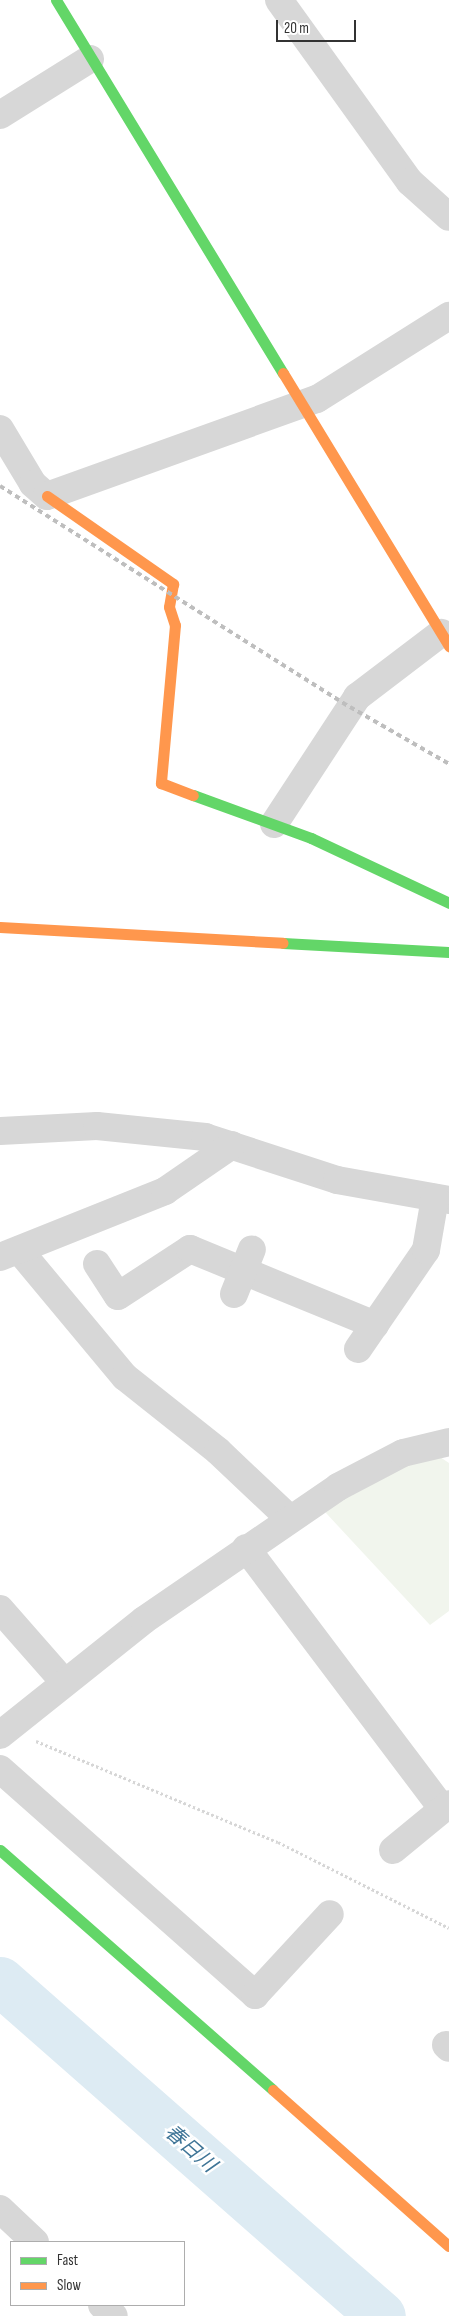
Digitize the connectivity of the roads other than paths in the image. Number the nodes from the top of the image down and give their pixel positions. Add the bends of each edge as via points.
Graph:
1 (56, 0) edge
2 (279, 0) edge
3 (90, 59) junction
4 (0, 115) edge
5 (449, 217) edge
6 (449, 316) edge
7 (302, 404) junction
8 (0, 429) edge
9 (47, 496) junction
10 (446, 638) edge
11 (274, 824) junction
12 (449, 903) edge
13 (0, 927) edge
14 (449, 952) edge
15 (0, 1131) edge
16 (232, 1146) junction
17 (442, 1199) edge
18 (10, 1254) edge
19 (96, 1264) dead end
20 (375, 1325) junction
21 (358, 1349) dead end
22 (449, 1442) edge
23 (290, 1519) junction
24 (246, 1548) junction
25 (0, 1608) edge
26 (65, 1683) junction
27 (4, 1732) edge
28 (0, 1769) edge
29 (446, 1806) edge
30 (0, 1850) edge
31 (393, 1850) dead end
32 (330, 1914) dead end
33 (0, 2209) edge
34 (34, 2241) edge
35 (449, 2246) edge
36 (103, 2306) edge
37 (114, 2316) edge

1 - 3 street
2 - 5 street via 410,182
3 - 4 street
3 - 7 street
6 - 7 street via 318,399
7 - 9 street
7 - 10 street
8 - 9 street via 33,484
9 - 11 street via 173,584 169,607 175,625 161,783
10 - 11 street via 357,698
11 - 12 street
13 - 14 street
15 - 16 street via 97,1126 206,1137
16 - 17 street via 337,1180
16 - 18 street via 165,1191
17 - 20 street via 426,1250
18 - 23 street via 125,1377 218,1451
19 - 20 street via 118,1296 190,1249
20 - 21 street
22 - 23 street via 404,1453 366,1469
23 - 24 street
24 - 26 street
24 - 29 street
25 - 26 street
26 - 27 street
28 - 32 street via 255,1994
29 - 31 street
30 - 35 street
33 - 34 street
36 - 37 street

